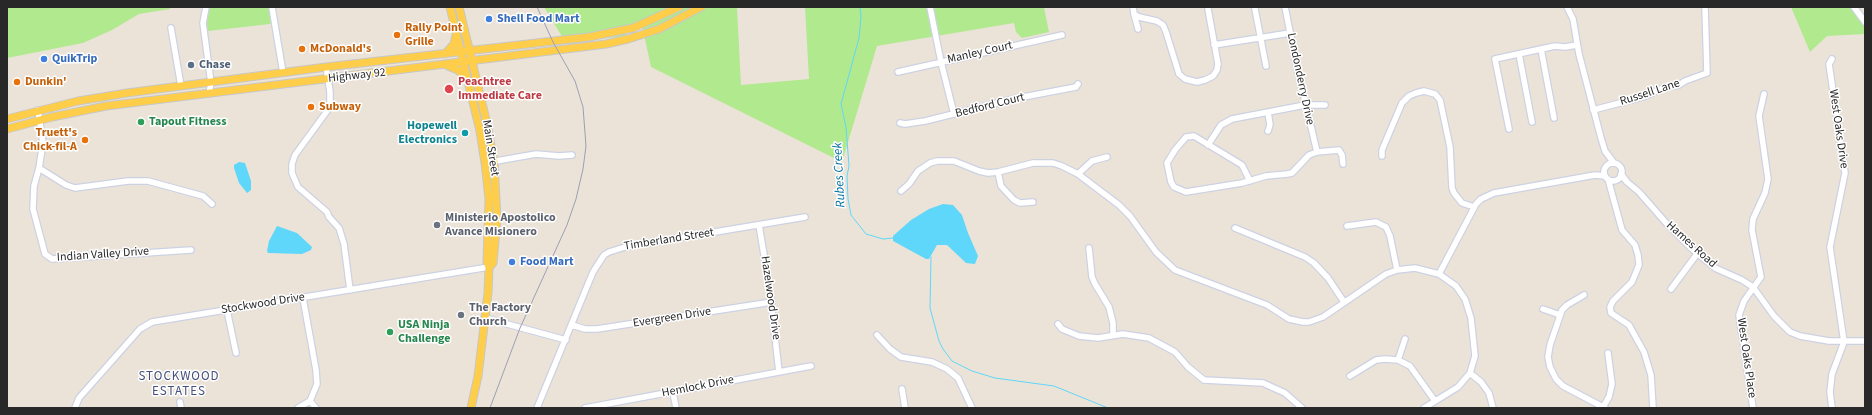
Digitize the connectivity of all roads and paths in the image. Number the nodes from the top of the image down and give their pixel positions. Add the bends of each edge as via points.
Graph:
1 (206, 7) edge
2 (272, 7) edge
3 (450, 7) edge
4 (459, 7) edge
5 (679, 7) edge
6 (701, 7) edge
7 (930, 7) edge
8 (1133, 7) edge
9 (1285, 7) edge
10 (1567, 7) edge
11 (1705, 7) edge
12 (1854, 7) edge
13 (1208, 9) dead end
14 (1255, 9) dead end
15 (1134, 14) junction
16 (1865, 22) edge
17 (171, 28) dead end
18 (1138, 29) dead end
19 (1290, 33) junction
20 (456, 35) junction
21 (1062, 35) dead end
22 (1260, 36) junction
23 (589, 37) junction
24 (467, 40) junction
25 (591, 45) junction
26 (1214, 45) junction
27 (1577, 45) junction
28 (487, 49) junction
29 (1541, 49) junction
30 (470, 51) junction
31 (461, 52) junction
32 (445, 54) junction
33 (1519, 54) junction
34 (1832, 59) dead end
35 (487, 60) junction
36 (472, 62) junction
37 (942, 62) junction
38 (463, 63) junction
39 (446, 65) junction
40 (1266, 66) dead end
41 (326, 67) junction
42 (898, 72) dead end
43 (283, 73) junction
44 (476, 77) junction
45 (328, 79) junction
46 (468, 80) junction
47 (211, 82) junction
48 (1078, 84) dead end
49 (181, 86) junction
50 (209, 93) junction
51 (1764, 94) dead end
52 (1305, 105) junction
53 (1325, 105) dead end
54 (38, 110) junction
55 (1593, 110) junction
56 (1268, 112) junction
57 (954, 114) junction
58 (1554, 118) dead end
59 (7, 119) edge
60 (40, 120) junction
61 (1532, 122) dead end
62 (900, 123) dead end
63 (7, 129) edge
64 (1509, 129) dead end
65 (1268, 131) dead end
66 (1208, 145) junction
67 (1605, 151) junction
68 (1317, 152) junction
69 (572, 155) dead end
70 (1382, 156) dead end
71 (1107, 157) dead end
72 (494, 162) junction
73 (485, 163) junction
74 (1343, 164) dead end
75 (1614, 164) junction
76 (1606, 167) junction
77 (39, 168) junction
78 (998, 172) junction
79 (1078, 174) junction
80 (1621, 174) junction
81 (1597, 175) junction
82 (1606, 178) junction
83 (1616, 180) junction
84 (1250, 181) junction
85 (1627, 182) junction
86 (1611, 189) junction
87 (901, 191) dead end
88 (1033, 202) dead end
89 (212, 204) dead end
90 (1474, 207) junction
91 (805, 218) dead end
92 (759, 225) junction
93 (1347, 226) dead end
94 (1235, 228) dead end
95 (1089, 248) dead end
96 (191, 250) dead end
97 (1697, 254) junction
98 (489, 267) junction
99 (1397, 270) junction
100 (1439, 274) junction
101 (1754, 288) junction
102 (1671, 289) dead end
103 (350, 290) junction
104 (1584, 295) dead end
105 (302, 298) junction
106 (772, 302) junction
107 (1344, 302) junction
108 (1543, 309) dead end
109 (227, 310) junction
110 (1560, 315) junction
111 (485, 318) junction
112 (1058, 324) dead end
113 (572, 325) junction
114 (877, 335) dead end
115 (1113, 336) junction
116 (1405, 339) dead end
117 (566, 340) junction
118 (1865, 341) edge
119 (1844, 342) junction
120 (236, 353) dead end
121 (1608, 353) dead end
122 (1398, 360) junction
123 (811, 366) dead end
124 (779, 372) junction
125 (1470, 373) junction
126 (1350, 376) dead end
127 (902, 389) dead end
128 (673, 392) junction
129 (310, 401) junction
130 (1434, 401) junction
131 (1604, 407) edge
132 (75, 408) edge
133 (298, 408) edge
134 (316, 408) edge
135 (471, 408) edge
136 (537, 408) edge
137 (585, 408) edge
138 (676, 408) edge
139 (905, 408) edge
140 (972, 408) edge
141 (1302, 408) edge
142 (1424, 408) edge
143 (1493, 408) edge
144 (1653, 408) edge
145 (1753, 408) edge
146 (1832, 408) edge

1 - 47 street via 203,33
2 - 43 street
3 - 20 main road, Main Street
4 - 24 main road, Main Street
5 - 23 main road, Highway 92 via 633,28
6 - 25 main road, Highway 92 via 659,29 621,41
7 - 37 street
8 - 15 street
9 - 19 street, Londonderry Drive
10 - 27 street
11 - 55 street, Russell Lane via 1707,73 1643,97
12 - 16 street
13 - 26 street
14 - 22 street
15 - 18 street
15 - 26 street via 1162,25 1170,41 1176,68 1190,82 1205,80 1213,76 1217,70
17 - 49 street
19 - 22 street
19 - 52 street, Londonderry Drive
20 - 31 main road, Main Street
20 - 32 main road via 454,44
21 - 37 street, Manley Court
22 - 26 street
22 - 40 street
23 - 25 main road
23 - 28 main road, Highway 92
24 - 28 main road
24 - 30 main road, Main Street
25 - 35 main road, Highway 92
27 - 29 street
27 - 55 street
28 - 30 main road, Highway 92
29 - 33 street
29 - 58 street
30 - 31 main road, Highway 92
30 - 36 main road, Main Street
31 - 32 main road, Highway 92
31 - 38 main road, Main Street
32 - 41 main road, Highway 92
33 - 61 street
33 - 64 street via 1495,59
34 - 119 street, West Oaks Drive via 1829,64 1845,173 1830,247
35 - 36 main road, Highway 92
35 - 44 main road
36 - 38 main road, Highway 92
36 - 44 main road, Main Street
37 - 42 street, Manley Court
37 - 57 street
38 - 39 main road, Highway 92
38 - 46 main road, Main Street
39 - 45 main road, Highway 92
39 - 46 main road via 456,69
41 - 43 main road, Highway 92
41 - 45 street
43 - 47 main road, Highway 92
44 - 72 main road, Main Street
45 - 50 main road, Highway 92
45 - 103 street via 330,107 295,155 292,173 298,187 327,212 339,228 345,250
46 - 73 main road, Main Street
47 - 49 main road, Highway 92
47 - 50 street
48 - 57 street, Bedford Court via 1076,87
49 - 54 main road, Highway 92 via 78,101
50 - 60 main road, Highway 92 via 106,106
51 - 101 street, West Oaks Place via 1759,116 1768,179 1765,193 1753,219 1752,230 1761,276
52 - 53 street
52 - 56 street
52 - 68 street, Londonderry Drive
54 - 59 main road, Highway 92
54 - 60 street, Indian Valley Drive
55 - 67 street
56 - 65 street
56 - 66 street via 1225,122
57 - 62 street, Bedford Court via 925,121
60 - 63 main road, Highway 92
60 - 77 street, Indian Valley Drive via 43,143
66 - 84 street via 1242,165
66 - 84 street via 1189,135 1175,150 1167,163 1168,174 1174,187 1186,192
67 - 75 street
67 - 76 street
68 - 74 street via 1339,150
68 - 84 street via 1310,155 1292,173
69 - 72 street via 536,154
70 - 90 street via 1382,150 1402,103 1408,96 1416,93 1424,91 1435,94 1440,100 1450,147 1452,188 1462,202
71 - 79 street via 1092,161
72 - 73 street
72 - 98 main road, Main Street via 497,219 493,263
73 - 98 main road, Main Street via 489,200
75 - 76 street
75 - 80 street via 1619,166
76 - 81 street
76 - 82 street
77 - 89 street via 75,188 148,181 203,196
77 - 96 street, Indian Valley Drive via 34,186 33,209 45,254 52,259
78 - 79 street via 1044,162 1062,166
78 - 87 street via 979,171 954,162 937,161 918,171
78 - 88 street via 1001,186 1007,194 1020,203
79 - 107 street via 1119,205 1162,258 1175,270 1267,305 1296,321 1316,320
80 - 83 street
80 - 85 street, Hames Road
81 - 82 street
81 - 90 street via 1487,195
82 - 83 street
82 - 86 street
83 - 85 street, Hames Road
83 - 86 street
85 - 97 street, Hames Road
86 - 144 street via 1622,230 1635,245 1639,265 1632,282 1613,301 1611,313 1630,325 1642,346 1651,375
90 - 100 street
91 - 92 street, Timberland Street
92 - 106 street, Hazelwood Drive
92 - 113 street, Timberland Street via 625,247 609,252 600,260 593,272
93 - 99 street via 1376,222 1386,227
94 - 107 street via 1305,258 1328,278
95 - 115 street via 1092,277 1109,307
97 - 101 street, Hames Road via 1715,268
97 - 102 street
98 - 103 street, Stockwood Drive
98 - 111 main road, Main Street
99 - 100 street via 1414,268
99 - 107 street via 1386,274
100 - 125 street via 1456,286 1469,308 1475,351
101 - 119 street, Hames Road via 1774,316 1790,332 1814,339
101 - 145 street, West Oaks Place via 1744,301 1739,316
103 - 105 street, Stockwood Drive
104 - 110 street via 1567,305
105 - 109 street, Stockwood Drive
105 - 129 street via 316,377 315,391
106 - 113 street, Evergreen Drive via 597,329
106 - 124 street, Hazelwood Drive
108 - 110 street
109 - 120 street
109 - 132 street, Stockwood Drive via 152,322 140,329 80,398
110 - 131 street via 1550,345 1550,367 1563,386
111 - 117 street
111 - 135 main road, Main Street
112 - 115 street via 1062,329 1079,336
113 - 117 street, Timberland Street
114 - 140 street via 890,350 901,357 932,362 947,369 958,378
115 - 141 street via 1130,334 1149,338 1175,352 1204,380 1263,383 1285,393
116 - 122 street
117 - 136 street, Timberland Street
118 - 119 street, Hames Road
119 - 146 street via 1832,374
121 - 131 street via 1612,384
122 - 126 street via 1376,360
122 - 130 street via 1412,369
123 - 124 street, Hemlock Drive
124 - 128 street, Hemlock Drive
125 - 130 street via 1458,387
125 - 143 street via 1489,393
127 - 139 street
128 - 137 street, Hemlock Drive
128 - 138 street
129 - 133 street
129 - 134 street
130 - 142 street

